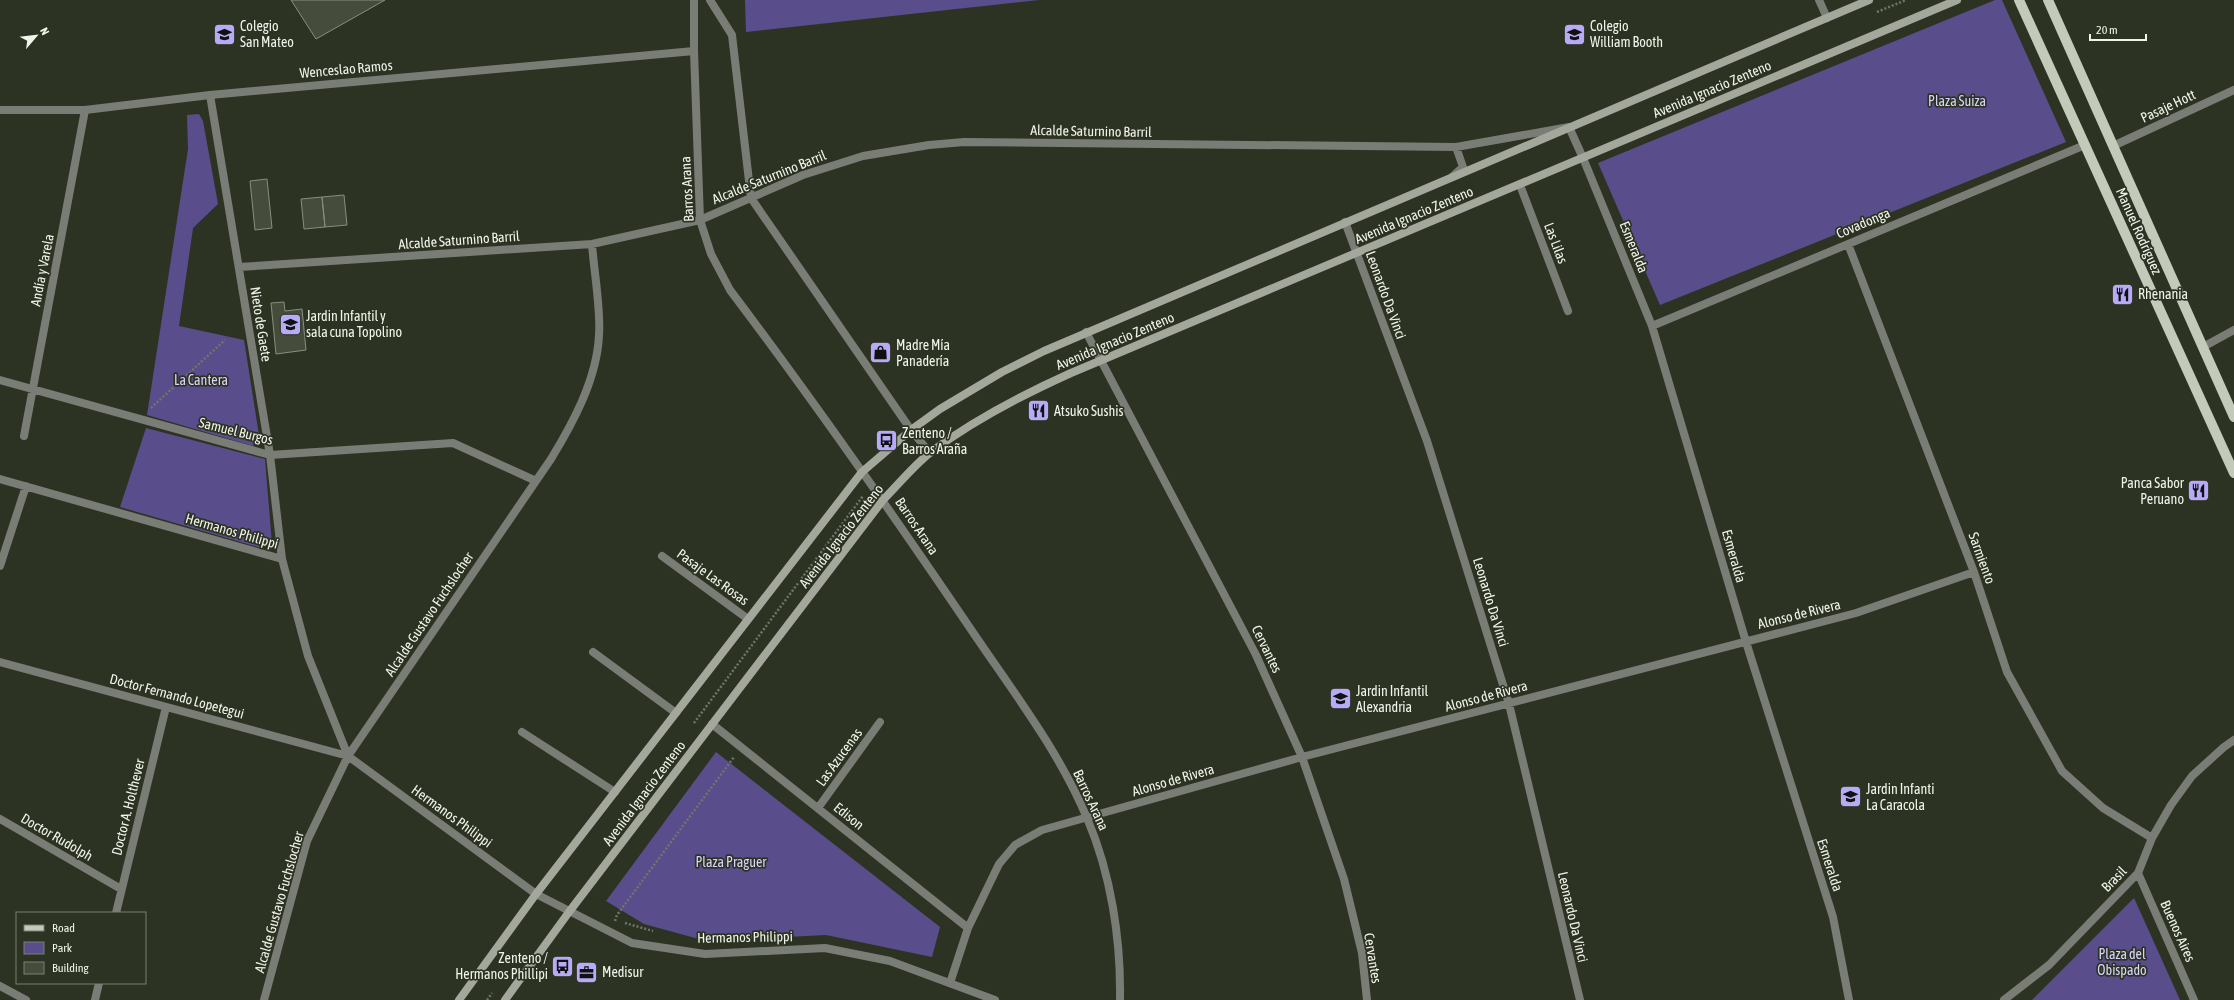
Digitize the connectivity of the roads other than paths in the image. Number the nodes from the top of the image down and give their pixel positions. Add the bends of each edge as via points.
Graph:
1 (694, 0) edge
2 (710, 0) edge
3 (1819, 0) edge
4 (1869, 0) edge
5 (1957, 0) edge
6 (2019, 0) edge
7 (2048, 0) edge
8 (1827, 18) junction
9 (694, 51) junction
10 (2234, 90) edge
11 (210, 95) junction
12 (0, 110) edge
13 (86, 110) junction
14 (1569, 127) junction
15 (2085, 145) junction
16 (2113, 146) junction
17 (1456, 147) junction
18 (1584, 158) junction
19 (1452, 177) junction
20 (1520, 184) junction
21 (751, 198) junction
22 (700, 220) junction
23 (1345, 222) junction
24 (592, 244) junction
25 (1848, 244) junction
26 (1357, 253) junction
27 (239, 267) junction
28 (1568, 311) dead end
29 (1652, 326) junction
30 (2234, 330) edge
31 (1086, 332) junction
32 (2203, 347) junction
33 (1100, 362) junction
34 (0, 380) edge
35 (32, 389) junction
36 (2234, 417) edge
37 (911, 430) junction
38 (24, 436) dead end
39 (930, 453) junction
40 (270, 455) junction
41 (862, 472) junction
42 (2234, 473) edge
43 (0, 479) edge
44 (536, 481) junction
45 (26, 486) junction
46 (883, 500) junction
47 (662, 556) dead end
48 (282, 559) junction
49 (0, 566) edge
50 (1974, 572) junction
51 (748, 619) junction
52 (1746, 642) junction
53 (593, 652) dead end
54 (0, 662) edge
55 (1509, 704) junction
56 (166, 706) junction
57 (676, 713) junction
58 (880, 722) dead end
59 (712, 724) junction
60 (522, 732) dead end
61 (2234, 740) edge
62 (348, 756) junction
63 (1302, 757) junction
64 (615, 792) junction
65 (818, 808) junction
66 (1087, 818) junction
67 (0, 819) edge
68 (2152, 838) junction
69 (2138, 873) junction
70 (121, 889) junction
71 (536, 894) junction
72 (116, 912) edge
73 (569, 912) junction
74 (968, 928) junction
75 (950, 983) junction
76 (99, 984) edge
77 (0, 986) edge
78 (26, 1000) edge
79 (95, 1000) edge
80 (264, 1000) edge
81 (459, 1000) edge
82 (506, 1000) edge
83 (995, 1000) edge
84 (1120, 1000) edge
85 (1367, 1000) edge
86 (1580, 1000) edge
87 (1848, 1000) edge
88 (2004, 1000) edge
89 (2194, 1000) edge

1 - 9 street, Barros Arana
2 - 21 street via 732,35
3 - 8 street
4 - 8 main road, Avenida Ignacio Zenteno
5 - 18 main road, Avenida Ignacio Zenteno
6 - 15 main road, Manuel Rodríguez
7 - 16 main road, Manuel Rodríguez
8 - 14 main road, Avenida Ignacio Zenteno
9 - 11 street, Wenceslao Ramos
9 - 22 street, Barros Arana
10 - 16 street, Pasaje Hott
11 - 13 street, Wenceslao Ramos
11 - 27 street, Nieto de Gaete
12 - 13 street, Wenceslao Ramos
13 - 35 street, Andía y Varela
14 - 17 street, Alcalde Saturnino Barril
14 - 18 street, Esmeralda
14 - 19 main road, Avenida Ignacio Zenteno
15 - 25 street, Covadonga
15 - 42 main road, Manuel Rodríguez
16 - 32 main road, Manuel Rodríguez
17 - 19 street via 1463,167
17 - 21 street, Alcalde Saturnino Barril via 964,142 863,156 803,175
18 - 20 main road, Avenida Ignacio Zenteno
18 - 29 street, Esmeralda
19 - 23 main road, Avenida Ignacio Zenteno
20 - 26 main road, Avenida Ignacio Zenteno
20 - 28 street, Las Lilas
21 - 22 street, Alcalde Saturnino Barril
21 - 37 street
22 - 24 street, Alcalde Saturnino Barril
22 - 41 street, Barros Arana via 711,254 730,290
23 - 26 street, Leonardo Da Vinci
23 - 31 main road, Avenida Ignacio Zenteno
24 - 27 street, Alcalde Saturnino Barril
24 - 44 street, Alcalde Gustavo Fuchslocher via 599,335 594,362 577,412
25 - 29 street, Covadonga
25 - 50 street, Sarmiento
26 - 33 main road, Avenida Ignacio Zenteno
26 - 55 street, Leonardo Da Vinci via 1426,441
27 - 40 street, Nieto de Gaete
29 - 52 street, Esmeralda
30 - 32 street
31 - 33 street, Cervantes
31 - 37 main road, Avenida Ignacio Zenteno via 1002,372 940,409
32 - 36 main road, Manuel Rodríguez
33 - 39 main road, Avenida Ignacio Zenteno via 1013,401
33 - 63 street, Cervantes via 1256,655
34 - 35 street, Samuel Burgos
35 - 38 street, Andía y Varela
35 - 40 street, Samuel Burgos
37 - 39 street
37 - 41 main road, Avenida Ignacio Zenteno
39 - 46 main road, Avenida Ignacio Zenteno
40 - 44 street, Samuel Burgos via 453,443
40 - 48 street, Nieto de Gaete
41 - 46 street, Barros Arana
41 - 51 main road, Avenida Ignacio Zenteno
43 - 45 street, Hermanos Philippi
44 - 62 street, Alcalde Gustavo Fuchslocher
45 - 48 street, Hermanos Philippi
45 - 49 street
46 - 59 main road, Avenida Ignacio Zenteno
46 - 66 street, Barros Arana via 1057,757
47 - 51 street, Pasaje Las Rosas
48 - 62 street, Hermanos Philippi via 308,656
50 - 52 street, Alonso de Rivera via 1856,613
50 - 68 street, Sarmiento via 2007,672 2062,771 2103,808
51 - 57 main road, Avenida Ignacio Zenteno
52 - 55 street, Alonso de Rivera
52 - 87 street, Esmeralda via 1833,917
53 - 57 street
54 - 56 street, Doctor Fernando Lopetegui
55 - 63 street, Alonso de Rivera
55 - 86 street, Leonardo Da Vinci
56 - 62 street, Doctor Fernando Lopetegui
56 - 70 street, Doctor A. Holthever
57 - 64 main road, Avenida Ignacio Zenteno
58 - 65 street, Las Azucenas
59 - 65 street, Edison
59 - 73 main road, Avenida Ignacio Zenteno
60 - 64 street
61 - 68 street, Brasil via 2192,776
62 - 71 street, Hermanos Philippi
62 - 80 street, Alcalde Gustavo Fuchslocher via 308,841
63 - 66 street, Alonso de Rivera
63 - 85 street, Cervantes via 1344,879 1362,953
64 - 71 main road, Avenida Ignacio Zenteno
65 - 74 street, Edison
66 - 74 street, Alonso de Rivera via 1042,830 1015,845 999,864
66 - 84 street, Barros Arana via 1099,851 1115,921 1119,952
67 - 70 street, Doctor Rudolph
68 - 69 street, Brasil
69 - 88 street, Brasil via 2049,965
69 - 89 street, Buenos Aires
70 - 72 street, Doctor A. Holthever
71 - 73 street, Hermanos Philippi
71 - 81 main road, Avenida Ignacio Zenteno
73 - 75 street, Hermanos Philippi via 632,943 705,954 825,948 890,961
73 - 82 main road, Avenida Ignacio Zenteno
74 - 75 street, Alonso de Rivera
75 - 83 street, Hermanos Philippi
76 - 79 street
77 - 78 street

